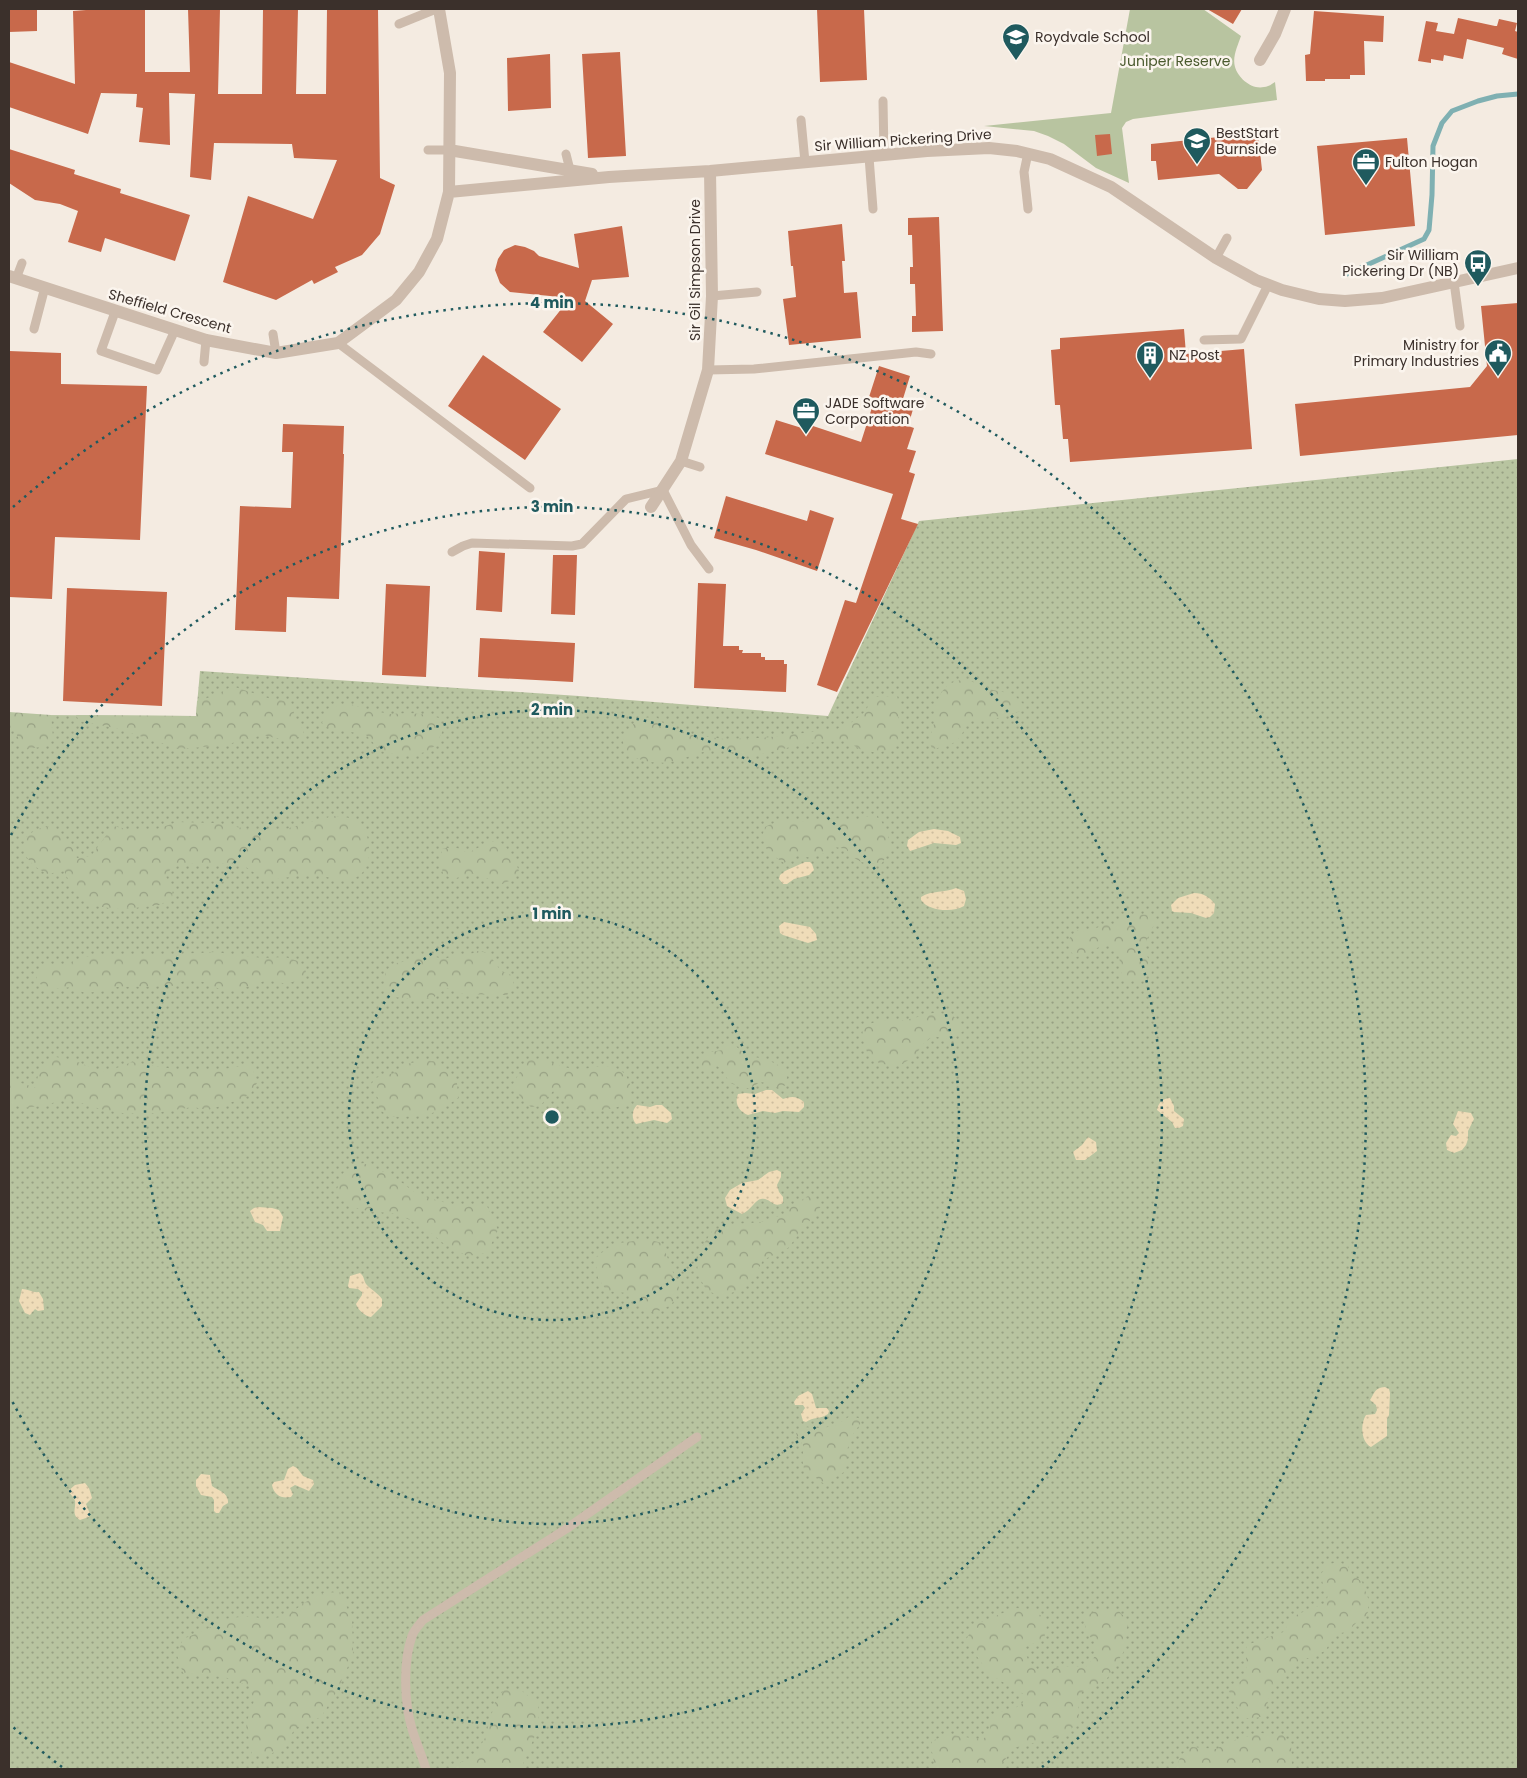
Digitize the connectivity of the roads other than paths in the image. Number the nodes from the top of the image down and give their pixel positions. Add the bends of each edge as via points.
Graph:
1 (438, 9) edge
2 (1285, 9) edge
3 (399, 24) dead end
4 (1260, 60) dead end
5 (883, 101) dead end
6 (802, 120) dead end
7 (428, 150) dead end
8 (449, 150) junction
9 (1028, 153) junction
10 (566, 154) dead end
11 (884, 155) junction
12 (869, 157) junction
13 (805, 162) junction
14 (570, 170) junction
15 (710, 171) junction
16 (609, 177) junction
17 (449, 192) junction
18 (873, 209) dead end
19 (1028, 209) dead end
20 (1227, 238) dead end
21 (1216, 258) junction
22 (22, 263) dead end
23 (1518, 268) edge
24 (13, 277) edge
25 (1454, 282) junction
26 (1268, 285) junction
27 (45, 287) junction
28 (757, 292) dead end
29 (712, 296) junction
30 (115, 312) junction
31 (1460, 326) dead end
32 (34, 329) dead end
33 (175, 330) junction
34 (273, 334) dead end
35 (206, 340) junction
36 (1204, 340) dead end
37 (338, 343) junction
38 (276, 353) junction
39 (931, 354) dead end
40 (204, 362) dead end
41 (708, 370) junction
42 (681, 461) junction
43 (700, 467) dead end
44 (530, 488) dead end
45 (663, 490) junction
46 (652, 507) dead end
47 (527, 545) junction
48 (452, 552) dead end
49 (527, 555) dead end
50 (709, 569) dead end
51 (697, 1438) dead end
52 (426, 1769) edge

1 - 3 lane
1 - 8 street, Sheffield Crescent via 450,73
2 - 4 street
5 - 11 lane
6 - 13 lane
7 - 8 lane
8 - 14 street, Sir William Pickering Drive
8 - 17 street, Sheffield Crescent
9 - 11 street, Sir William Pickering Drive via 989,148
9 - 19 lane via 1024,172
9 - 21 street, Sir William Pickering Drive via 1050,159 1111,187
10 - 14 lane
11 - 12 street, Sir William Pickering Drive
12 - 13 street, Sir William Pickering Drive
12 - 18 lane
13 - 15 street, Sir William Pickering Drive
14 - 16 street, Sir William Pickering Drive
15 - 16 street, Sir William Pickering Drive
15 - 29 street, Sir Gil Simpson Drive
16 - 17 street, Sir William Pickering Drive
17 - 37 street, Sheffield Crescent via 437,239 419,272 396,300
20 - 21 lane
21 - 26 street, Sir William Pickering Drive
22 - 24 lane
23 - 25 street, Sir William Pickering Drive
24 - 27 street, Sheffield Crescent
25 - 26 street, Sir William Pickering Drive via 1382,298 1345,301 1319,299
25 - 31 lane
26 - 36 lane via 1241,339
27 - 30 street, Sheffield Crescent
27 - 32 lane
28 - 29 lane
29 - 41 street, Sir Gil Simpson Drive
30 - 33 street, Sheffield Crescent
30 - 33 lane via 101,350 157,370
33 - 35 street, Sheffield Crescent
34 - 38 lane
35 - 38 street, Sheffield Crescent
35 - 40 lane
37 - 38 street, Sheffield Crescent
37 - 44 lane
39 - 41 lane via 916,352 754,369
41 - 42 street, Sir Gil Simpson Drive
42 - 43 lane
42 - 45 street, Sir Gil Simpson Drive
45 - 46 street, Sir Gil Simpson Drive
45 - 47 lane via 626,499 582,544
45 - 50 lane via 691,545
47 - 48 lane via 472,543
47 - 49 lane
51 - 52 lane via 566,1529 423,1620 413,1634 406,1674 411,1728

